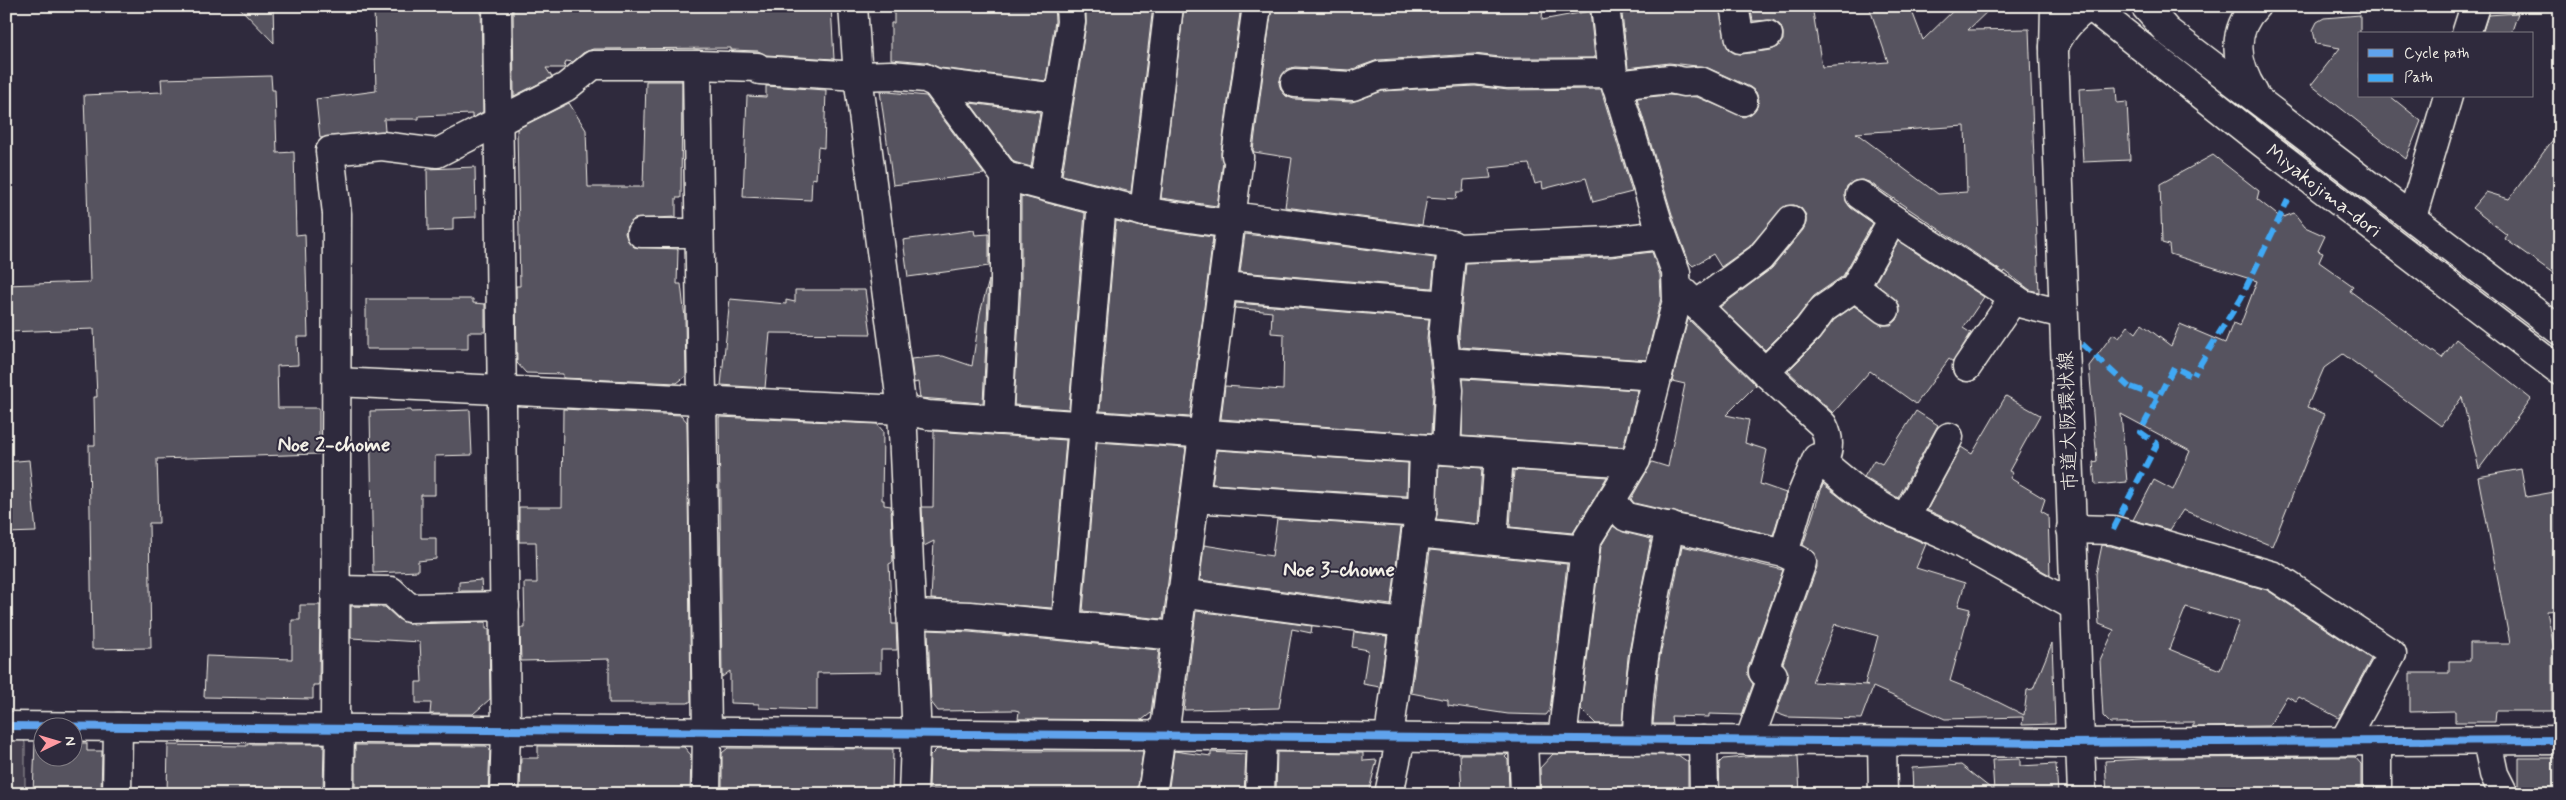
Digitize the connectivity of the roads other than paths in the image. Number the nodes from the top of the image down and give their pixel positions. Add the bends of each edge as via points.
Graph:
1 (497, 6) edge
2 (852, 6) edge
3 (1070, 6) edge
4 (1169, 6) edge
5 (1257, 6) edge
6 (1605, 6) edge
7 (1734, 6) edge
8 (2046, 6) edge
9 (2055, 6) edge
10 (2090, 6) edge
11 (2145, 6) edge
12 (2256, 6) edge
13 (2474, 6) edge
14 (2467, 32) edge
15 (1768, 35) dead end
16 (2054, 47) junction
17 (696, 65) junction
18 (858, 76) junction
19 (1615, 79) junction
20 (936, 83) junction
21 (1295, 83) dead end
22 (1058, 98) junction
23 (2447, 98) edge
24 (2258, 99) junction
25 (1743, 101) dead end
26 (497, 124) junction
27 (1005, 176) junction
28 (1044, 186) junction
29 (1860, 195) dead end
30 (1102, 202) junction
31 (1144, 212) junction
32 (2412, 217) junction
33 (1893, 219) junction
34 (1231, 220) junction
35 (1791, 220) dead end
36 (698, 232) junction
37 (642, 233) dead end
38 (1662, 235) junction
39 (1452, 245) junction
40 (1223, 286) junction
41 (1677, 286) junction
42 (1854, 287) junction
43 (2014, 298) junction
44 (1446, 305) junction
45 (1696, 306) junction
46 (1885, 310) dead end
47 (2063, 314) junction
48 (2560, 330) edge
49 (1446, 362) junction
50 (1966, 367) dead end
51 (2560, 371) edge
52 (1764, 372) junction
53 (1657, 376) junction
54 (337, 382) junction
55 (502, 391) junction
56 (701, 400) junction
57 (902, 410) junction
58 (998, 420) junction
59 (1083, 426) junction
60 (1205, 434) junction
61 (1949, 438) dead end
62 (1435, 449) junction
63 (1500, 454) junction
64 (1824, 462) junction
65 (1634, 463) junction
66 (1196, 496) junction
67 (1611, 500) junction
68 (1906, 517) junction
69 (1419, 523) junction
70 (1670, 526) junction
71 (2071, 529) junction
72 (1493, 540) junction
73 (1585, 550) junction
74 (1784, 553) junction
75 (336, 590) junction
76 (1181, 593) junction
77 (505, 606) junction
78 (2074, 606) junction
79 (911, 614) junction
80 (1404, 623) junction
81 (1066, 624) junction
82 (1176, 636) junction
83 (6, 726) edge
84 (118, 727) junction
85 (338, 728) junction
86 (506, 730) junction
87 (708, 731) junction
88 (915, 733) junction
89 (1161, 735) junction
90 (1262, 736) junction
91 (1395, 737) junction
92 (1524, 738) junction
93 (1562, 739) junction
94 (1637, 740) junction
95 (1703, 740) junction
96 (2560, 740) edge
97 (1749, 741) junction
98 (2344, 741) junction
99 (2377, 741) junction
100 (2488, 741) junction
101 (1882, 742) junction
102 (2079, 742) junction
103 (117, 794) edge
104 (339, 794) edge
105 (504, 794) edge
106 (706, 794) edge
107 (914, 794) edge
108 (1152, 794) edge
109 (1260, 794) edge
110 (1389, 794) edge
111 (1525, 794) edge
112 (1704, 794) edge
113 (1883, 794) edge
114 (2082, 794) edge
115 (2377, 794) edge
116 (2504, 794) edge

1 - 26 street
2 - 18 street
3 - 22 street via 1071,22
4 - 31 street
5 - 34 street via 1236,155 1239,157
6 - 19 street
7 - 15 street via 1740,40
8 - 16 street, 市道大阪環状線 via 2046,21
9 - 16 street, 市道大阪環状線
10 - 16 street via 2061,30
10 - 51 street, Miyakojima-dori
11 - 24 street, Miyakojima-dori via 2167,31
12 - 24 street via 2243,25 2238,54 2245,79
13 - 14 street
16 - 47 street, 市道大阪環状線
17 - 18 street
17 - 26 street via 593,66 566,87
17 - 36 street
18 - 20 street via 908,76
18 - 57 street
19 - 21 street via 1475,70 1378,76 1353,86
19 - 25 street via 1700,81
19 - 38 street
20 - 22 street
20 - 27 street
22 - 28 street
23 - 32 street
24 - 32 street, Miyakojima-dori
26 - 54 street via 437,153 382,146 330,151 337,214
26 - 55 street
27 - 28 street
27 - 58 street via 1005,282
28 - 30 street
29 - 33 street
30 - 31 street
30 - 59 street
31 - 34 street
32 - 48 street, Miyakojima-dori
33 - 42 street
33 - 43 street
34 - 39 street
34 - 40 street
35 - 45 street via 1760,258
36 - 37 street
36 - 56 street
38 - 39 street via 1610,241 1458,248
38 - 41 street via 1676,272
39 - 44 street
40 - 44 street
40 - 60 street
41 - 45 street
41 - 53 street via 1677,300
42 - 46 street
42 - 52 street via 1823,309 1808,329
43 - 47 street via 2023,304
43 - 50 street
44 - 49 street
45 - 52 street
47 - 71 street, 市道大阪環状線
49 - 53 street
49 - 62 street via 1449,390
52 - 64 street via 1823,425 1828,434 1829,448
53 - 65 street
54 - 55 street
54 - 75 street
55 - 56 street
55 - 77 street
56 - 57 street
56 - 87 street
57 - 58 street via 913,414
57 - 79 street
58 - 59 street
59 - 60 street
59 - 81 street
60 - 62 street
60 - 66 street
61 - 68 street
62 - 63 street
62 - 69 street
63 - 65 street
63 - 72 street
64 - 68 street via 1858,492 1887,510
64 - 74 street via 1817,458 1800,499
65 - 67 street
66 - 69 street
66 - 76 street
67 - 70 street via 1626,516
67 - 73 street via 1586,541
68 - 78 street
69 - 72 street
69 - 80 street
70 - 74 street
70 - 94 street via 1650,623 1637,717
71 - 78 street, 市道大阪環状線
71 - 98 street via 2113,530 2274,576 2392,654
72 - 73 street
73 - 93 street
74 - 97 street via 1802,562 1763,672 1773,675
75 - 77 street via 391,591 409,608
75 - 85 street
76 - 80 street
76 - 82 street
77 - 86 street
78 - 102 street, 市道大阪環状線
79 - 81 street
79 - 88 street
80 - 91 street
81 - 82 street
82 - 89 street via 1166,721
83 - 84 street
84 - 85 street
84 - 103 street
85 - 86 street
85 - 104 street
86 - 87 street
86 - 105 street
87 - 88 street
87 - 106 street
88 - 89 street
88 - 107 street
89 - 90 street
89 - 108 street
90 - 91 street
90 - 109 street
91 - 92 street
91 - 110 street
92 - 93 street
92 - 111 street
93 - 94 street
94 - 95 street
95 - 97 street
95 - 112 street
96 - 100 street
97 - 101 street
98 - 99 street
98 - 102 street
99 - 100 street
99 - 115 street
100 - 116 street via 2494,774
101 - 102 street
101 - 113 street
102 - 114 street, 市道大阪環状線

